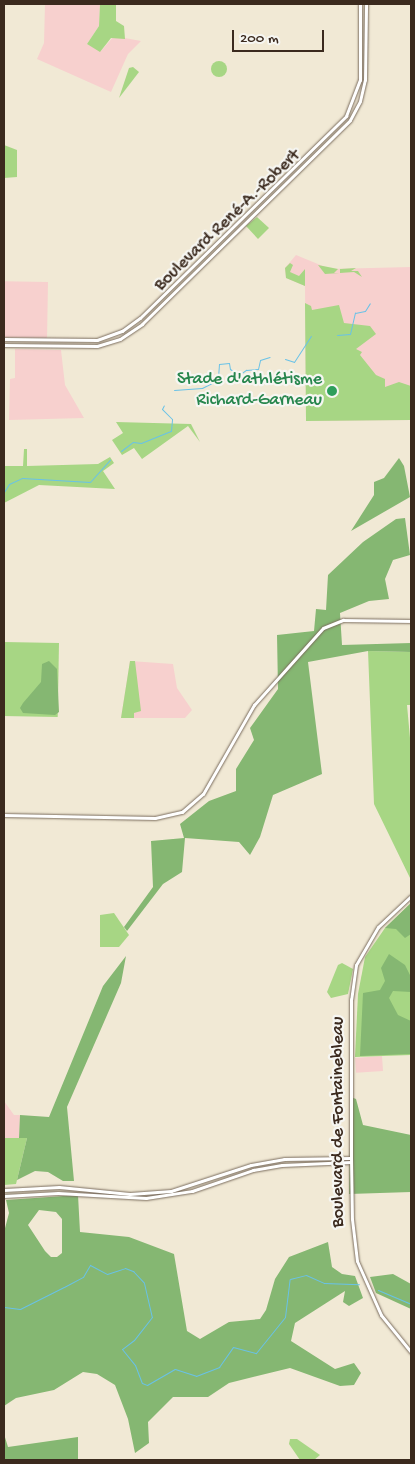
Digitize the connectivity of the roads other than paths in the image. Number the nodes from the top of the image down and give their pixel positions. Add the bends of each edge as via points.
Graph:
1 (360, 4) edge
2 (366, 4) edge
3 (4, 339) edge
4 (4, 345) edge
5 (411, 621) edge
6 (4, 815) edge
7 (411, 896) edge
8 (351, 1160) junction
9 (4, 1190) edge
10 (4, 1196) edge
11 (411, 1352) edge

1 - 3 street, Boulevard René-A.-Robert via 359,84 346,116 140,318 120,332 97,340
2 - 4 street, Boulevard René-A.-Robert via 365,80 352,118 142,324 120,339 97,346
5 - 6 street via 343,620 323,628 254,705 203,794 182,812 155,818
7 - 8 street, Boulevard de Fontainebleau via 374,930 355,972 351,999
8 - 9 street via 284,1159 251,1165 171,1191 130,1194 59,1187
8 - 10 street via 272,1167 192,1191 146,1198 58,1193
8 - 11 street, Boulevard de Fontainebleau via 357,1261 381,1316

